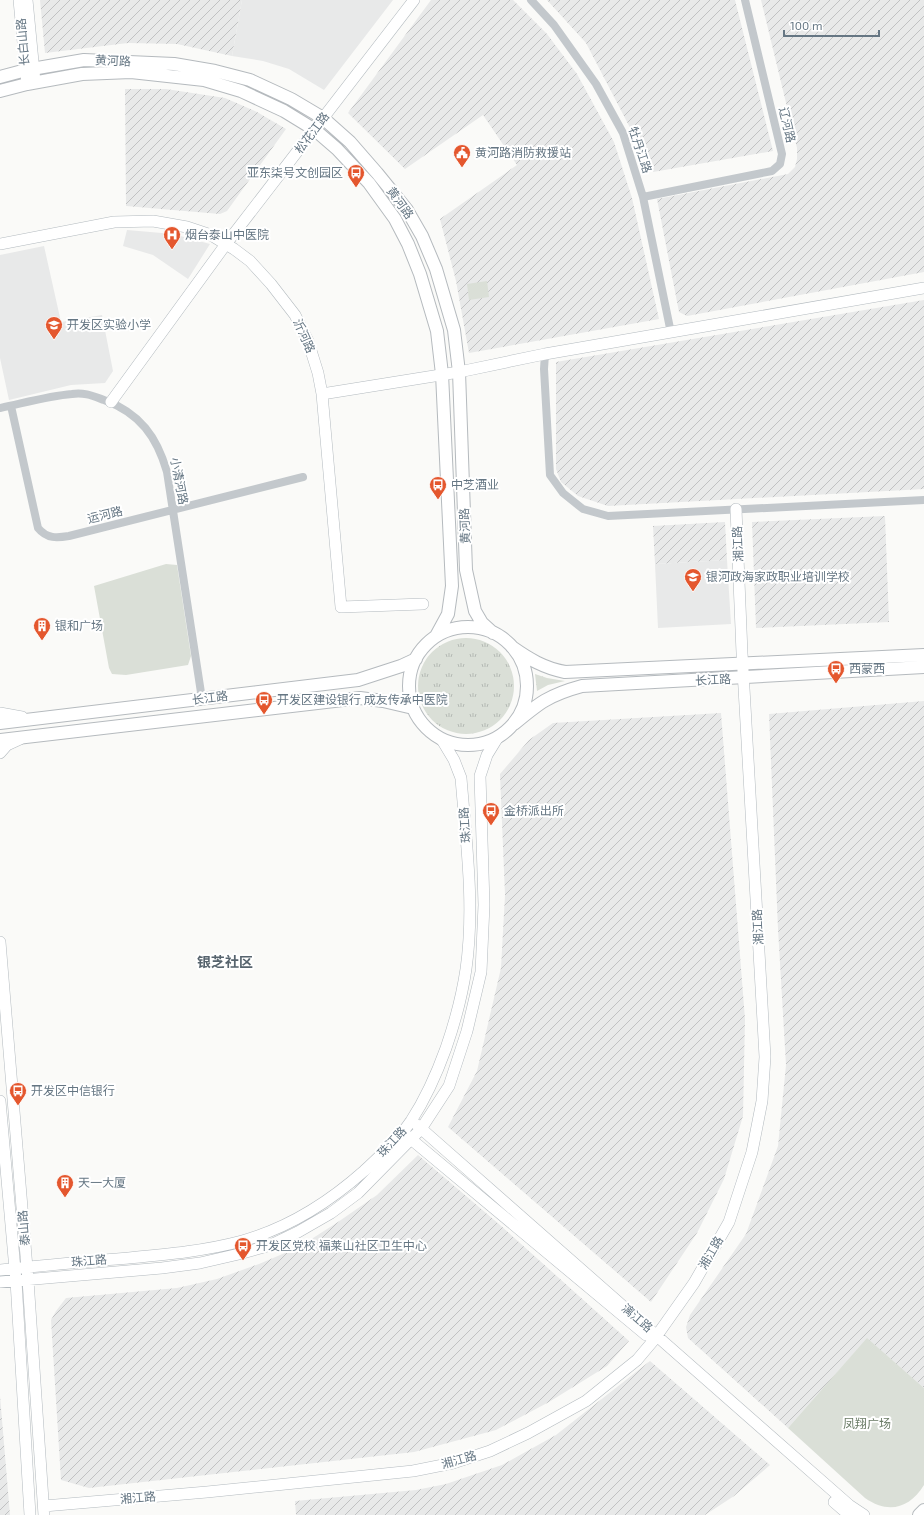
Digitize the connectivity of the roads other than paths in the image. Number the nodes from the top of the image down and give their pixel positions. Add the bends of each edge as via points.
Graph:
1 (19, 0) edge
2 (27, 0) edge
3 (414, 0) edge
4 (531, 0) edge
5 (745, 0) edge
6 (30, 69) junction
7 (0, 77) edge
8 (31, 83) junction
9 (0, 91) edge
10 (323, 118) junction
11 (315, 130) junction
12 (643, 197) junction
13 (0, 244) edge
14 (226, 244) junction
15 (924, 288) edge
16 (671, 332) junction
17 (545, 354) junction
18 (459, 372) junction
19 (442, 374) junction
20 (322, 394) junction
21 (111, 402) junction
22 (11, 406) junction
23 (0, 408) edge
24 (303, 477) dead end
25 (924, 500) edge
26 (736, 509) junction
27 (173, 510) junction
28 (423, 604) dead end
29 (493, 633) junction
30 (436, 636) junction
31 (512, 647) junction
32 (924, 655) edge
33 (416, 659) junction
34 (743, 664) junction
35 (924, 667) edge
36 (744, 678) junction
37 (202, 699) junction
38 (413, 708) junction
39 (0, 714) edge
40 (41, 718) junction
41 (0, 723) edge
42 (514, 724) junction
43 (498, 737) junction
44 (25, 738) junction
45 (0, 740) edge
46 (442, 740) junction
47 (0, 753) edge
48 (0, 942) edge
49 (0, 1101) edge
50 (411, 1120) junction
51 (421, 1129) junction
52 (402, 1132) junction
53 (412, 1140) junction
54 (27, 1267) junction
55 (14, 1269) junction
56 (0, 1270) edge
57 (28, 1280) junction
58 (16, 1281) junction
59 (0, 1282) edge
60 (655, 1338) junction
61 (924, 1510) edge
62 (44, 1511) edge
63 (30, 1515) edge
64 (849, 1515) edge
65 (864, 1515) edge
66 (919, 1515) edge

1 - 6 main road, 长白山路
2 - 6 main road, 长白山路
3 - 10 main road, 松花江路
4 - 12 street, 牡丹江路 via 554,25 596,84 623,133
5 - 12 street, 辽河路 via 782,154 780,164 772,171
6 - 7 main road, 黄河路
6 - 8 main road, 长白山路
6 - 10 main road, 黄河路 via 84,60 174,64 250,80 291,99
8 - 9 main road, 黄河路
8 - 11 main road, 黄河路 via 82,74 131,72 204,80 241,91 284,111
10 - 11 main road, 松花江路
10 - 18 main road, 黄河路 via 350,142 378,173 407,210 422,236 436,269 454,330
11 - 14 main road, 松花江路
11 - 19 main road, 黄河路 via 337,149 368,183 394,219 408,244 437,331
12 - 16 street, 牡丹江路
13 - 14 main road, 沂河路 via 114,222 153,221 187,227 211,235
14 - 20 main road, 沂河路 via 250,261 295,315 308,341
14 - 21 main road, 松花江路
15 - 16 main road
16 - 17 main road
17 - 18 main road
17 - 26 street via 550,475 563,493 583,508 608,516
18 - 19 main road
18 - 29 main road, 黄河路 via 466,570 474,611
19 - 20 main road
19 - 30 main road, 黄河路 via 452,586 448,614
20 - 28 main road, 沂河路 via 341,606
21 - 22 street, 小清河路 via 89,394 72,394
21 - 27 street, 小清河路 via 138,419 155,441 167,472
22 - 23 street, 小清河路
22 - 27 street, 运河路 via 35,519 43,534 54,538 70,536
24 - 27 street, 运河路
25 - 26 street
26 - 34 main road, 湘江路
27 - 37 street, 小清河路
29 - 30 main road via 476,628 463,628
29 - 31 main road
30 - 33 main road
31 - 34 main road, 长江路 via 529,660 551,670 565,672
31 - 42 main road via 520,657 527,680 526,700
32 - 34 main road, 长江路
33 - 37 main road, 长江路 via 358,680
33 - 38 main road via 409,679
34 - 36 main road, 湘江路
35 - 36 main road, 长江路
36 - 42 main road, 长江路 via 582,686 542,701
36 - 60 main road, 湘江路 via 765,1058 762,1101 752,1152 729,1222 694,1283
37 - 40 main road, 长江路
38 - 44 main road, 长江路 via 360,698
38 - 46 main road via 424,725
39 - 40 main road
40 - 41 main road, 长江路
42 - 43 main road
43 - 46 main road via 487,742 467,745
43 - 51 main road via 480,776 484,906 481,972 467,1032 449,1086
44 - 45 main road, 长江路
44 - 47 main road via 7,745
46 - 50 main road, 珠江路 via 461,778 469,897 466,969 459,1007 436,1076
48 - 54 main road, 泰山路
49 - 55 main road, 泰山路
50 - 51 main road, 漓江路
50 - 52 main road, 珠江路
51 - 53 main road
51 - 60 main road, 漓江路
52 - 53 main road, 漓江路
52 - 54 main road, 珠江路 via 379,1157 344,1188 320,1206 274,1231 199,1250
53 - 57 main road via 353,1197 318,1221 271,1245 200,1263
53 - 60 main road, 漓江路
54 - 55 main road, 珠江路
54 - 57 main road, 泰山路
55 - 56 main road, 珠江路
55 - 58 main road, 泰山路
57 - 58 main road
57 - 62 main road, 泰山路
58 - 59 main road
58 - 63 main road, 泰山路
60 - 62 main road, 湘江路 via 637,1360 586,1401 490,1451 453,1463 413,1471
60 - 64 main road, 漓江路
60 - 65 main road, 漓江路 via 849,1505
61 - 66 main road

